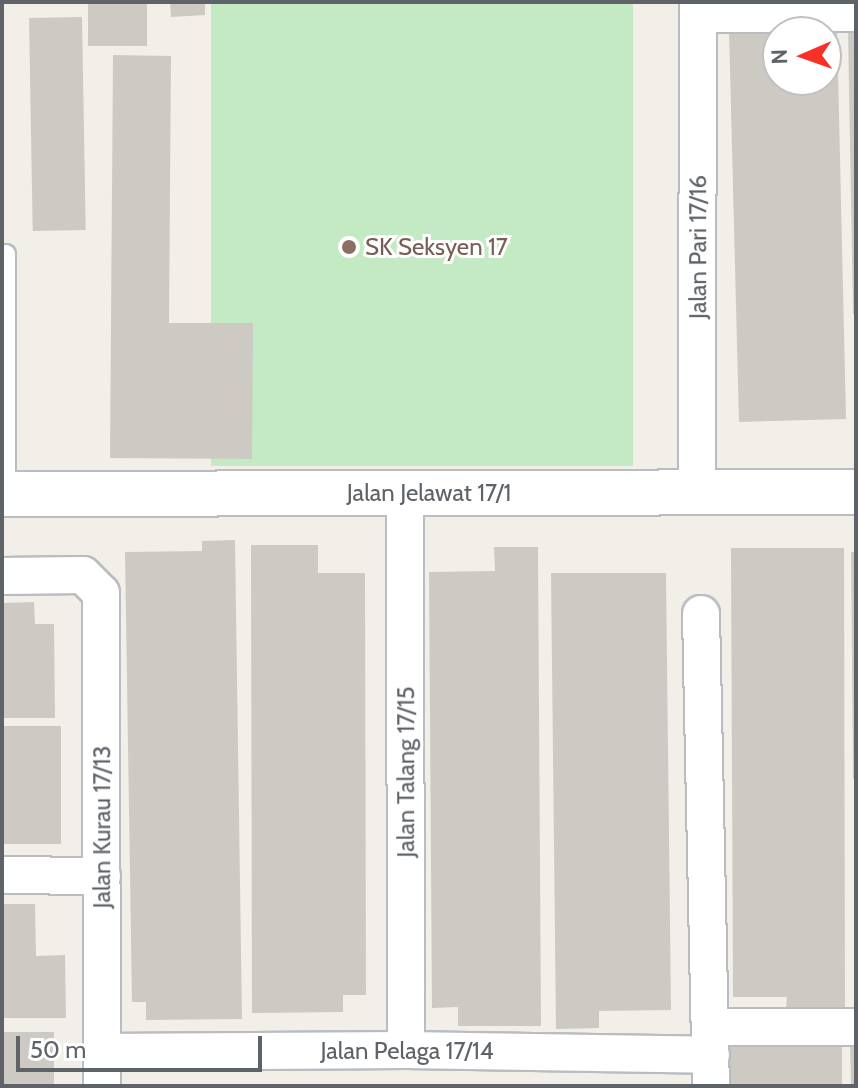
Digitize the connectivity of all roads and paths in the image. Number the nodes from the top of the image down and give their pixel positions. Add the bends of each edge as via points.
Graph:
1 (698, 8) edge
2 (856, 13) edge
3 (6, 254) dead end
4 (697, 492) junction
5 (856, 492) edge
6 (405, 493) junction
7 (4, 494) edge
8 (2, 576) edge
9 (701, 614) dead end
10 (2, 875) edge
11 (102, 876) junction
12 (856, 1027) edge
13 (406, 1050) junction
14 (711, 1056) edge
15 (102, 1069) edge

1 - 2 street
1 - 4 street, Jalan Pari 17/16
3 - 7 lane
4 - 5 street, Jalan Jelawat 17/1
4 - 6 street, Jalan Jelawat 17/1
6 - 7 street, Jalan Jelawat 17/1
6 - 13 street, Jalan Talang 17/15
8 - 11 street, Jalan Kurau 17/13 via 83,575 101,593
9 - 14 street
10 - 11 street
11 - 15 street, Jalan Kurau 17/13
12 - 14 street, Jalan Pelaga 17/14
13 - 14 street, Jalan Pelaga 17/14
13 - 15 street, Jalan Pelaga 17/14

